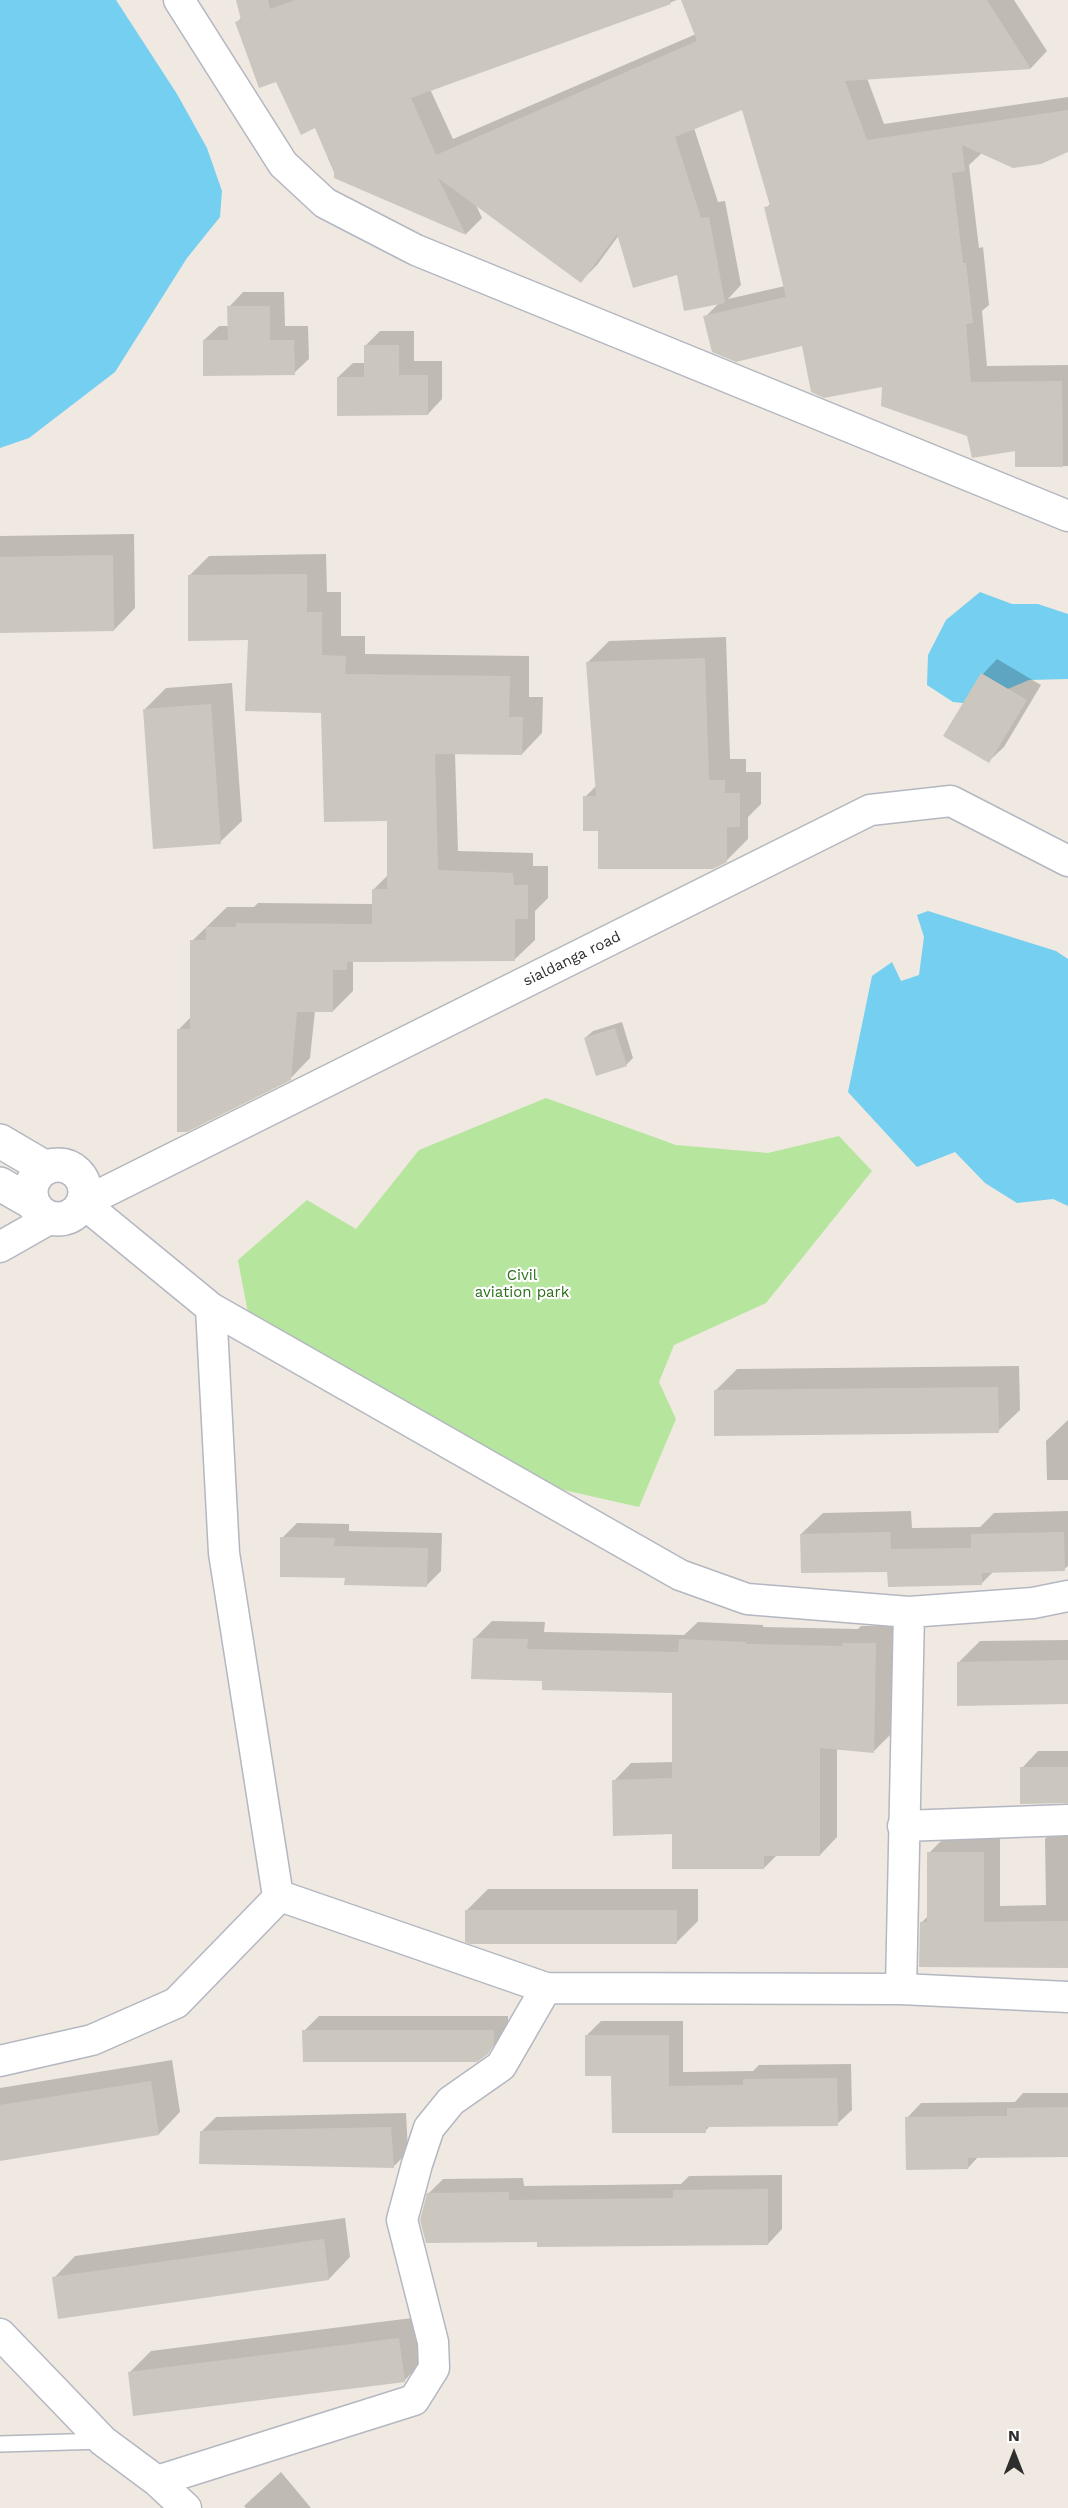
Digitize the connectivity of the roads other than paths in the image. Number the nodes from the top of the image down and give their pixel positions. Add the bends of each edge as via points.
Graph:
1 (179, 0) edge
2 (1068, 516) edge
3 (1068, 861) edge
4 (0, 1142) edge
5 (46, 1168) junction
6 (0, 1184) edge
7 (83, 1203) junction
8 (42, 1211) junction
9 (0, 1247) edge
10 (212, 1308) junction
11 (1068, 1596) edge
12 (909, 1612) junction
13 (1068, 1820) edge
14 (903, 1826) junction
15 (280, 1896) junction
16 (546, 1988) junction
17 (901, 1989) junction
18 (1068, 1997) edge
19 (0, 2061) edge
20 (0, 2334) edge
21 (103, 2441) junction
22 (0, 2444) edge
23 (157, 2481) junction
24 (186, 2508) edge

1 - 2 street via 283,164 325,203 416,250
3 - 7 street, sialdanga road via 951,801 870,810
4 - 5 street
5 - 7 street via 65,1166 80,1176 84,1184
5 - 8 street via 34,1179 31,1195
6 - 8 street
7 - 8 street via 66,1218
7 - 10 street
8 - 9 street
10 - 12 street via 680,1575 747,1599
10 - 15 street via 224,1553
11 - 12 street via 1033,1603
12 - 14 street
13 - 14 street
14 - 17 street
15 - 16 street
15 - 19 street via 176,2003 92,2040
16 - 17 street
16 - 23 street via 501,2066 451,2101 429,2128 417,2164 402,2220 434,2342 434,2368 414,2400
17 - 18 street
20 - 21 street
21 - 22 lane
21 - 23 street
23 - 24 street

